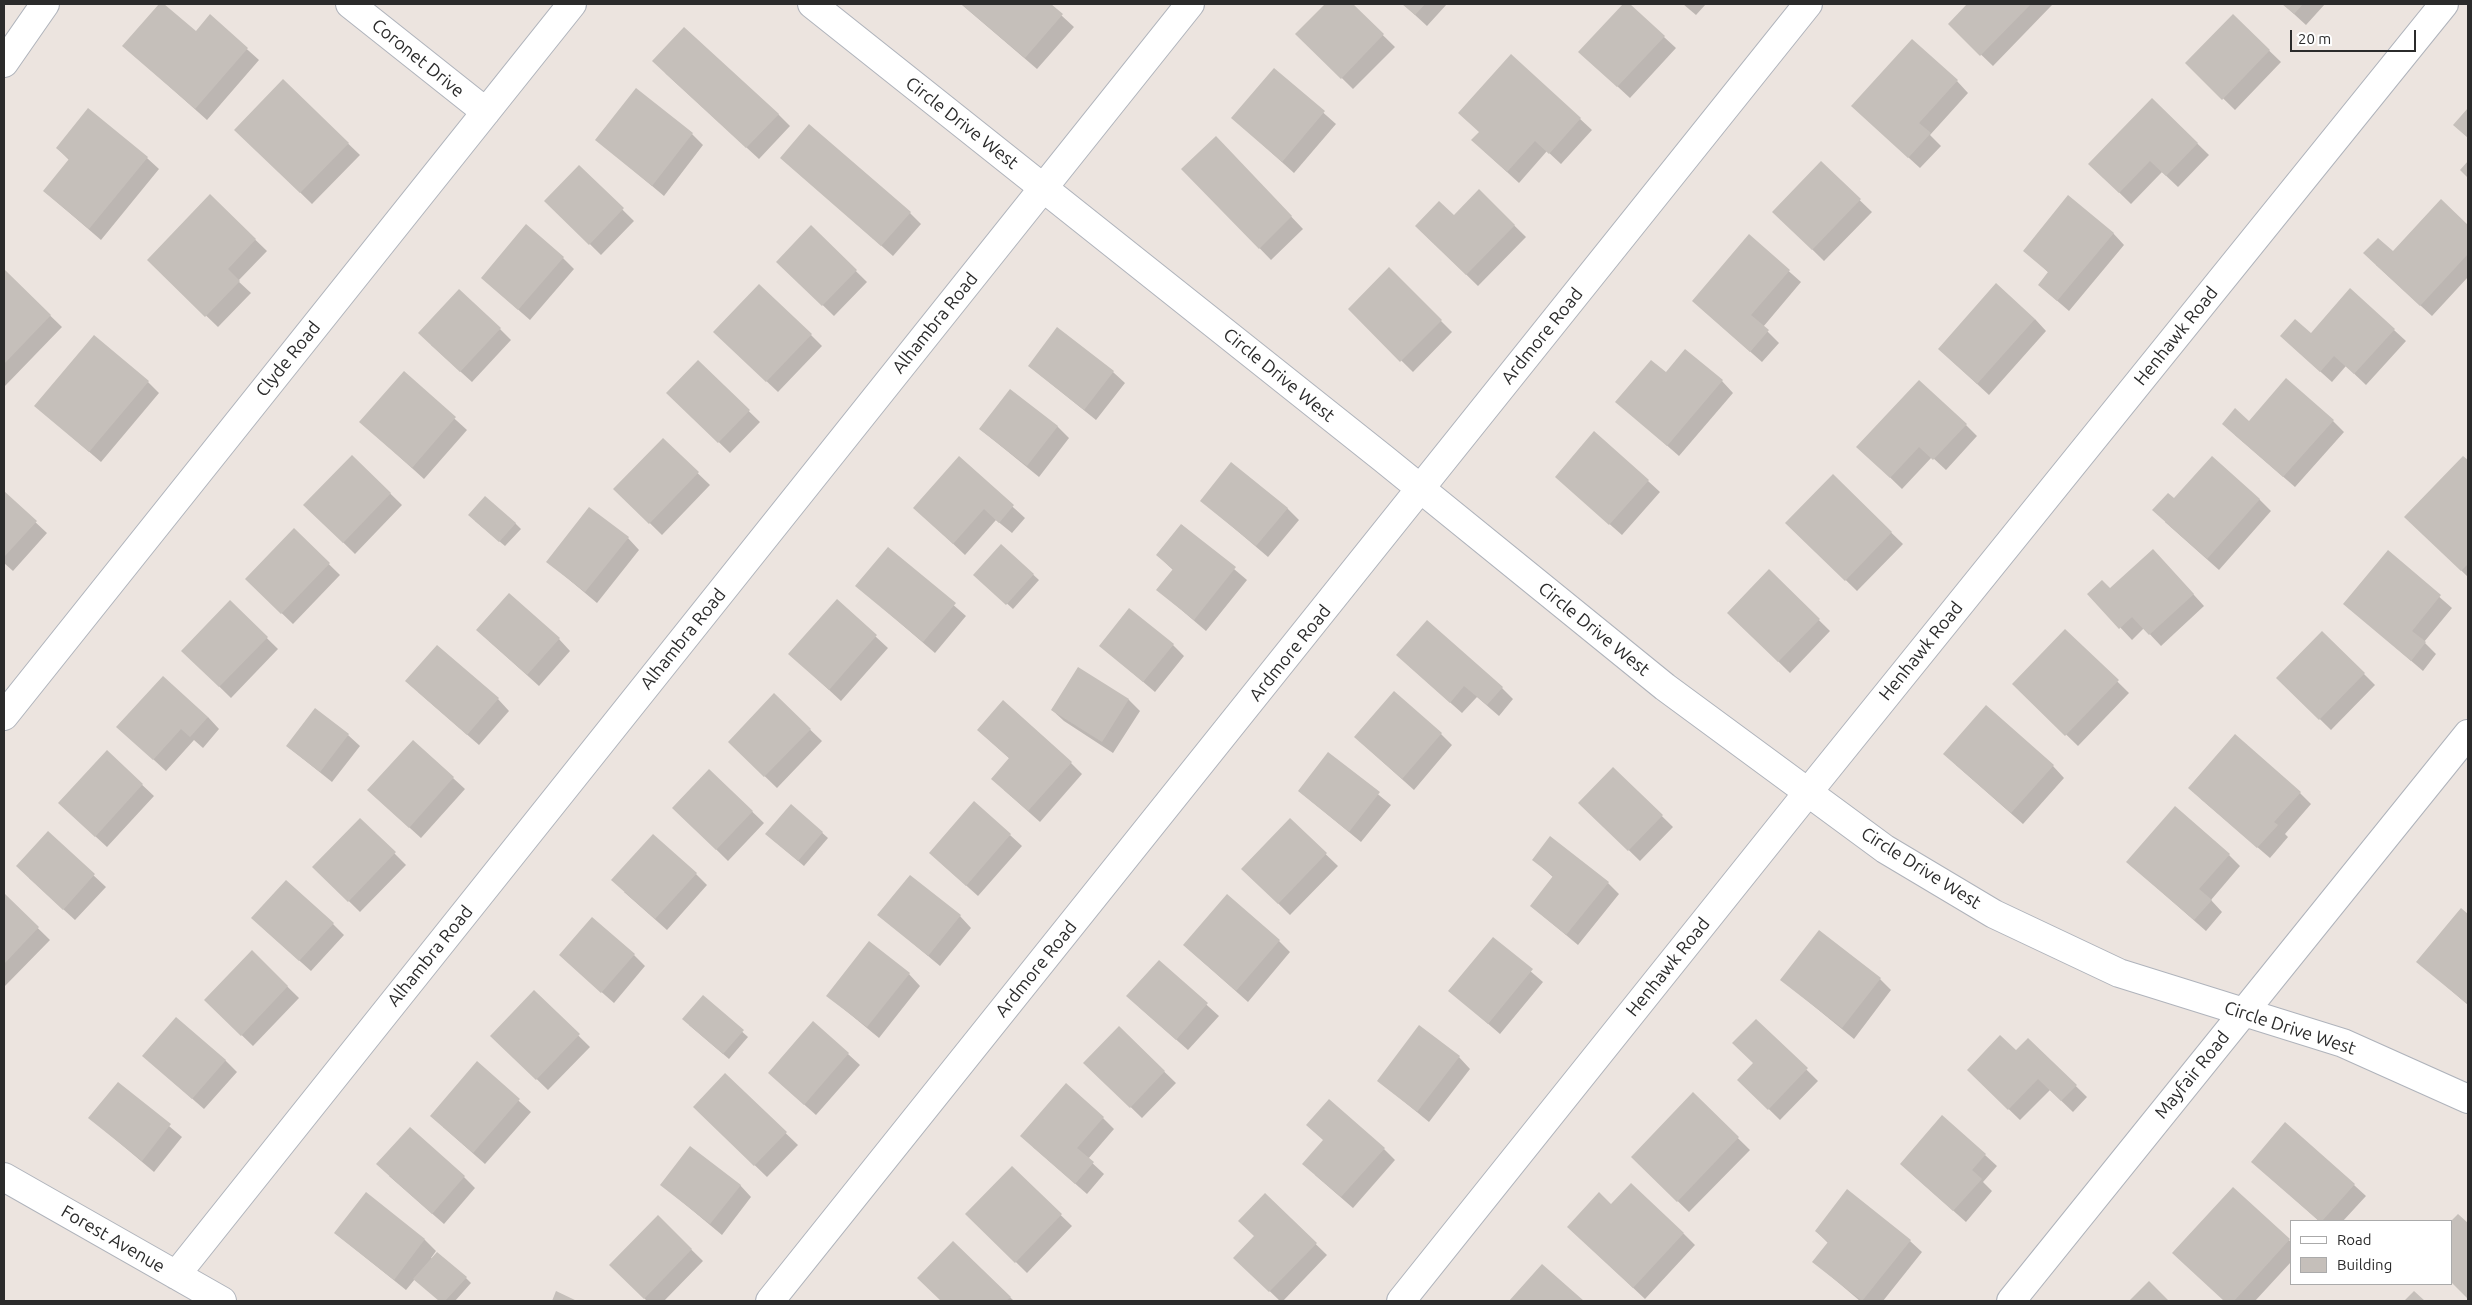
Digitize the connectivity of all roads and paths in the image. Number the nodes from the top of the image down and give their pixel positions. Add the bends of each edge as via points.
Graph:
1 (45, 4) edge
2 (350, 4) edge
3 (572, 4) edge
4 (812, 4) edge
5 (1190, 4) edge
6 (1808, 4) edge
7 (2444, 4) edge
8 (4, 63) edge
9 (486, 112) junction
10 (1043, 187) junction
11 (1421, 488) junction
12 (6, 707) edge
13 (2468, 734) edge
14 (1809, 791) junction
15 (2242, 1012) junction
16 (2468, 1099) edge
17 (4, 1177) edge
18 (176, 1275) junction
19 (222, 1301) edge
20 (770, 1301) edge
21 (1401, 1301) edge
22 (2011, 1301) edge

1 - 8 street
2 - 9 street, Coronet Drive
3 - 9 street, Clyde Road
4 - 10 street, Circle Drive West
5 - 10 street, Alhambra Road
6 - 11 street, Ardmore Road
7 - 14 street, Henhawk Road
9 - 12 street, Clyde Road
10 - 11 street, Circle Drive West
10 - 18 street, Alhambra Road
11 - 14 street, Circle Drive West via 1665,687
11 - 20 street, Ardmore Road
13 - 15 street, Mayfair Road
14 - 15 street, Circle Drive West via 1884,849 1994,914 2120,973
14 - 21 street, Henhawk Road
15 - 16 street, Circle Drive West via 2343,1043
15 - 22 street, Mayfair Road
17 - 18 street, Forest Avenue
18 - 19 street, Forest Avenue

